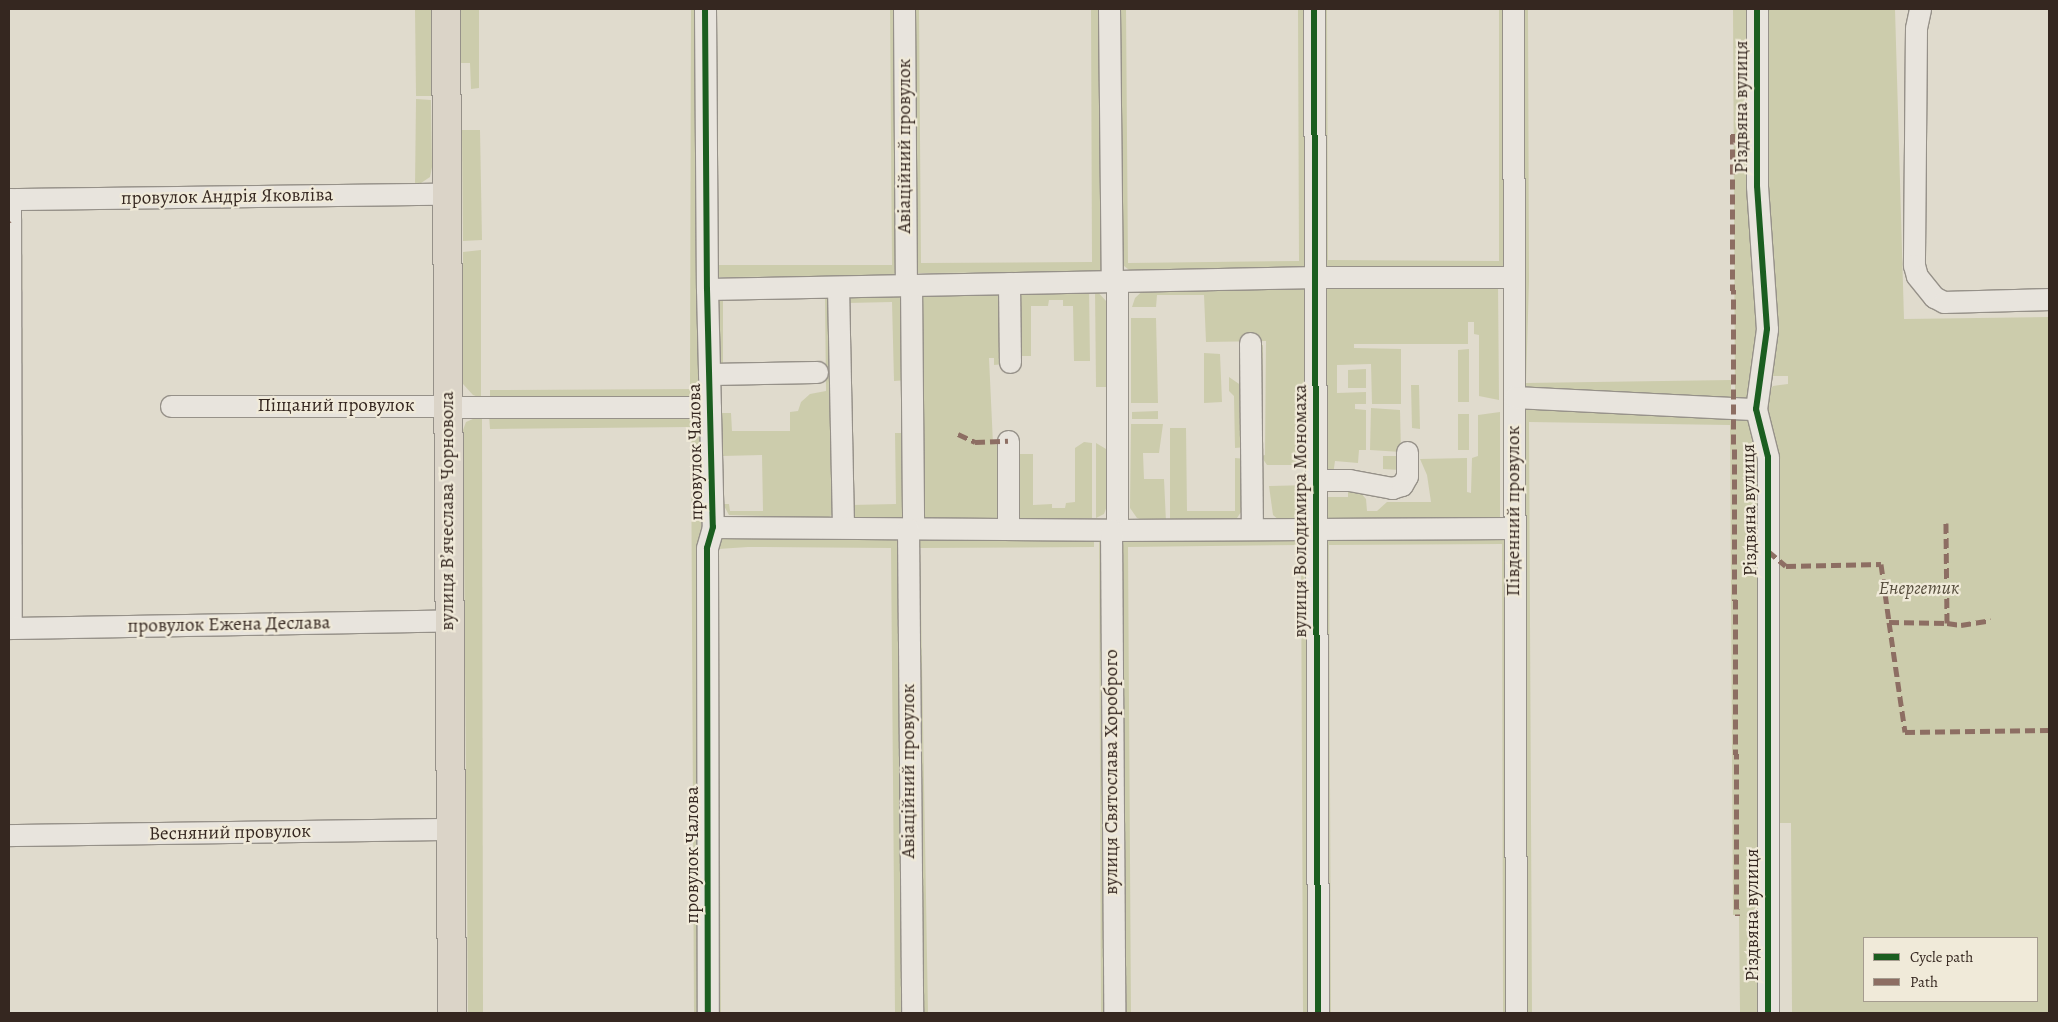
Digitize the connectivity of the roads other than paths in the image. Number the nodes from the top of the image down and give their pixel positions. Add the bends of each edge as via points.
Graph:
1 (446, 9) edge
2 (706, 9) edge
3 (904, 9) edge
4 (1109, 9) edge
5 (1314, 9) edge
6 (1513, 9) edge
7 (1757, 9) edge
8 (1920, 9) edge
9 (446, 194) junction
10 (9, 199) edge
11 (1317, 277) junction
12 (1513, 277) junction
13 (1114, 280) junction
14 (1009, 283) junction
15 (908, 284) junction
16 (838, 287) junction
17 (707, 289) junction
18 (2049, 299) edge
19 (1250, 343) dead end
20 (1010, 362) dead end
21 (817, 372) dead end
22 (709, 374) junction
23 (1515, 397) junction
24 (171, 406) dead end
25 (447, 406) junction
26 (710, 407) junction
27 (1756, 409) junction
28 (1008, 441) dead end
29 (1407, 452) dead end
30 (1316, 480) junction
31 (714, 527) junction
32 (843, 527) junction
33 (1252, 528) junction
34 (1316, 528) junction
35 (1512, 528) junction
36 (910, 529) junction
37 (1008, 529) junction
38 (1114, 530) junction
39 (449, 620) junction
40 (10, 628) edge
41 (450, 829) junction
42 (9, 835) edge
43 (452, 1013) edge
44 (708, 1013) edge
45 (912, 1013) edge
46 (1114, 1013) edge
47 (1318, 1013) edge
48 (1516, 1013) edge
49 (1768, 1013) edge

1 - 9 main road, вулиця Вʼячеслава Чорновола
2 - 17 street, провулок Чалова
3 - 15 street, Авіаційний провулок
4 - 13 street, вулиця Святослава Хороброго
5 - 11 street, вулиця Володимира Мономаха
6 - 12 street, Південний провулок
7 - 27 street, Різдвяна вулиця via 1757,186 1767,329
8 - 18 street via 1916,28 1914,266 1918,276 1934,297 1944,302
9 - 10 street, провулок Андрія Яковліва
9 - 25 main road, вулиця Вʼячеслава Чорновола
10 - 40 street
11 - 12 street
11 - 13 street
11 - 30 street, вулиця Володимира Мономаха
12 - 23 street, Південний провулок
13 - 14 street
13 - 38 street, вулиця Святослава Хороброго
14 - 15 street
14 - 20 street
15 - 16 street
15 - 36 street, Авіаційний провулок
16 - 17 street
16 - 32 street
17 - 22 street, провулок Чалова
19 - 33 street
21 - 22 street
22 - 26 street, провулок Чалова
23 - 27 street
23 - 35 street, Південний провулок
24 - 25 street, Піщаний провулок
25 - 26 street, Піщаний провулок
25 - 39 main road, вулиця Вʼячеслава Чорновола
26 - 31 street, провулок Чалова
27 - 49 street, Різдвяна вулиця via 1768,456 1765,674
28 - 37 street
29 - 30 street via 1407,476 1402,485 1392,488 1349,480
30 - 34 street, вулиця Володимира Мономаха
31 - 32 street
31 - 44 street, провулок Чалова via 706,548
32 - 36 street
33 - 34 street
33 - 38 street
34 - 35 street
34 - 47 street, вулиця Володимира Мономаха
35 - 48 street, Південний провулок via 1517,781
36 - 37 street
36 - 45 street, Авіаційний провулок
37 - 38 street
38 - 46 street, вулиця Святослава Хороброго
39 - 40 street, провулок Ежена Деслава
39 - 41 main road, вулиця Вʼячеслава Чорновола
41 - 42 street, Весняний провулок
41 - 43 main road, вулиця Вʼячеслава Чорновола

